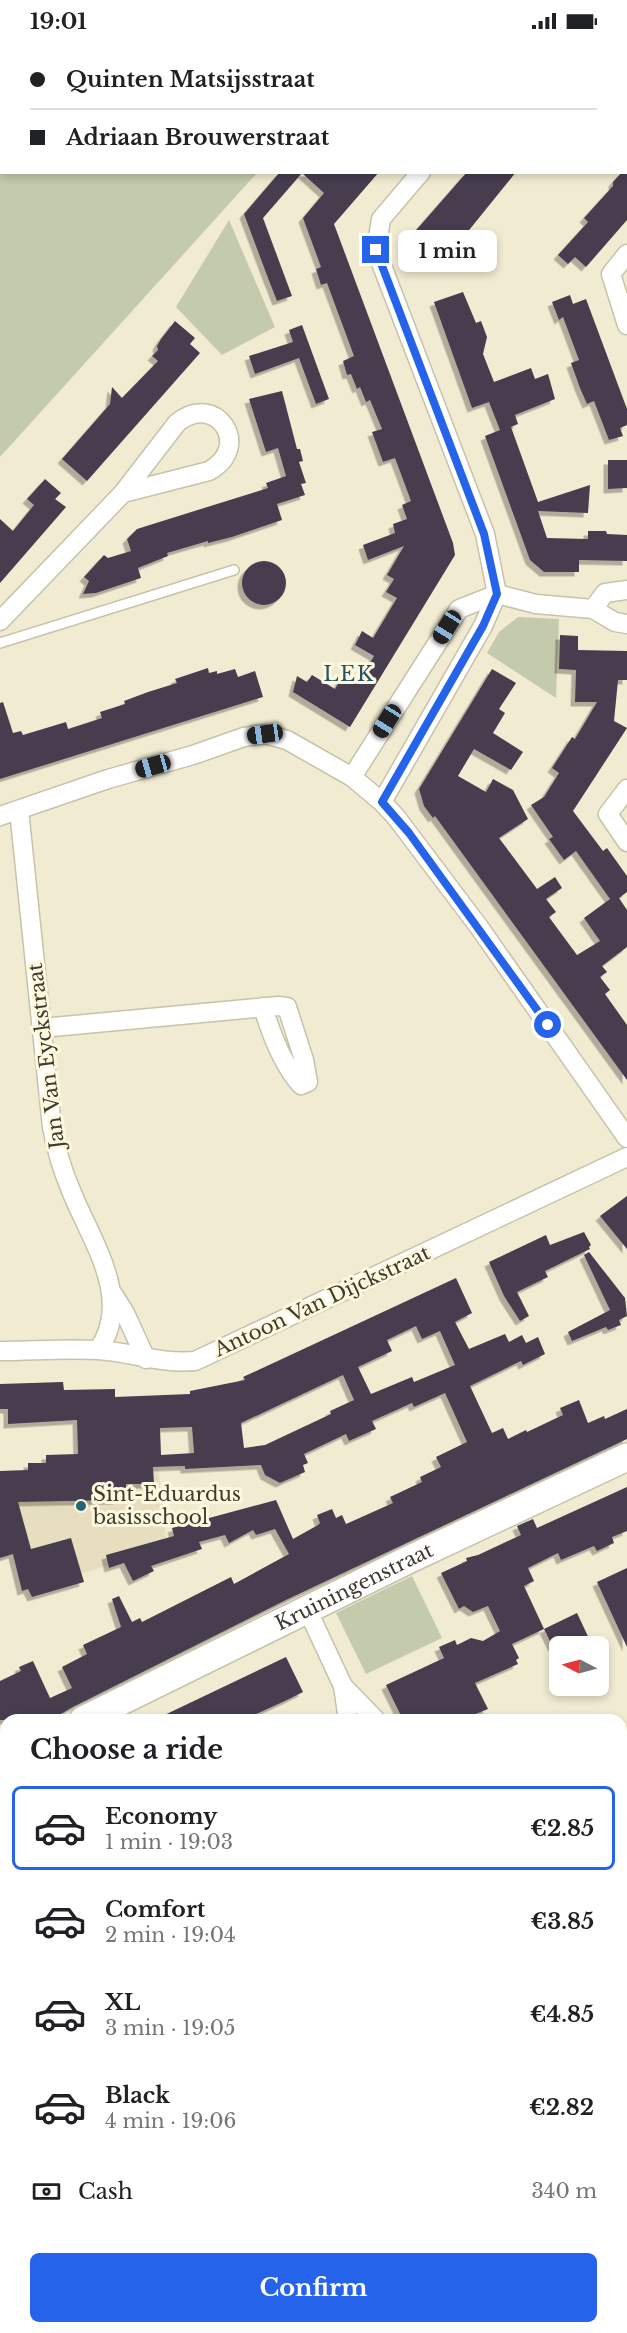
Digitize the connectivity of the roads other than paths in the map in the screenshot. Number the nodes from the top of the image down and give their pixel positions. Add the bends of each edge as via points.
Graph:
1 (419, 174) edge
2 (627, 254) edge
3 (623, 299) edge
4 (627, 326) edge
5 (123, 493) junction
6 (234, 570) dead end
7 (627, 590) edge
8 (497, 594) junction
9 (593, 609) junction
10 (0, 621) edge
11 (627, 624) edge
12 (0, 643) edge
13 (351, 777) junction
14 (626, 793) edge
15 (382, 802) junction
16 (19, 810) junction
17 (0, 816) edge
18 (627, 842) edge
19 (263, 1008) dead end
20 (42, 1028) junction
21 (627, 1138) edge
22 (627, 1157) edge
23 (111, 1291) junction
24 (98, 1350) junction
25 (0, 1351) edge
26 (146, 1359) junction
27 (627, 1457) edge
28 (308, 1611) junction
29 (343, 1686) junction
30 (95, 1714) edge
31 (347, 1714) edge
32 (370, 1714) edge

1 - 8 street via 381,219 376,250 484,534
2 - 3 street via 611,274
3 - 4 street
5 - 5 street via 220,465 230,448 225,427 218,418 203,412 185,417
5 - 10 street
6 - 12 lane
7 - 9 street via 605,593
8 - 9 street via 536,604
8 - 13 street via 459,609
8 - 15 street via 483,626
9 - 11 street via 615,622
13 - 15 street
13 - 16 street via 286,740 265,734 108,779
14 - 18 street via 608,814
15 - 21 street via 478,927
16 - 17 street
16 - 20 street, Jan Van Eyckstraat
19 - 20 street
20 - 23 street, Jan Van Eyckstraat via 57,1152 103,1261
22 - 26 street, Antoon Van Dijckstraat via 195,1361
23 - 24 street, Jan Van Eyckstraat via 109,1330
23 - 26 street, Jan Van Eyckstraat
24 - 25 street, Antoon Van Dijckstraat
24 - 26 street, Antoon Van Dijckstraat
27 - 28 street, Kruiningenstraat
28 - 29 street
28 - 30 street, Kruiningenstraat
29 - 31 street
29 - 32 street

